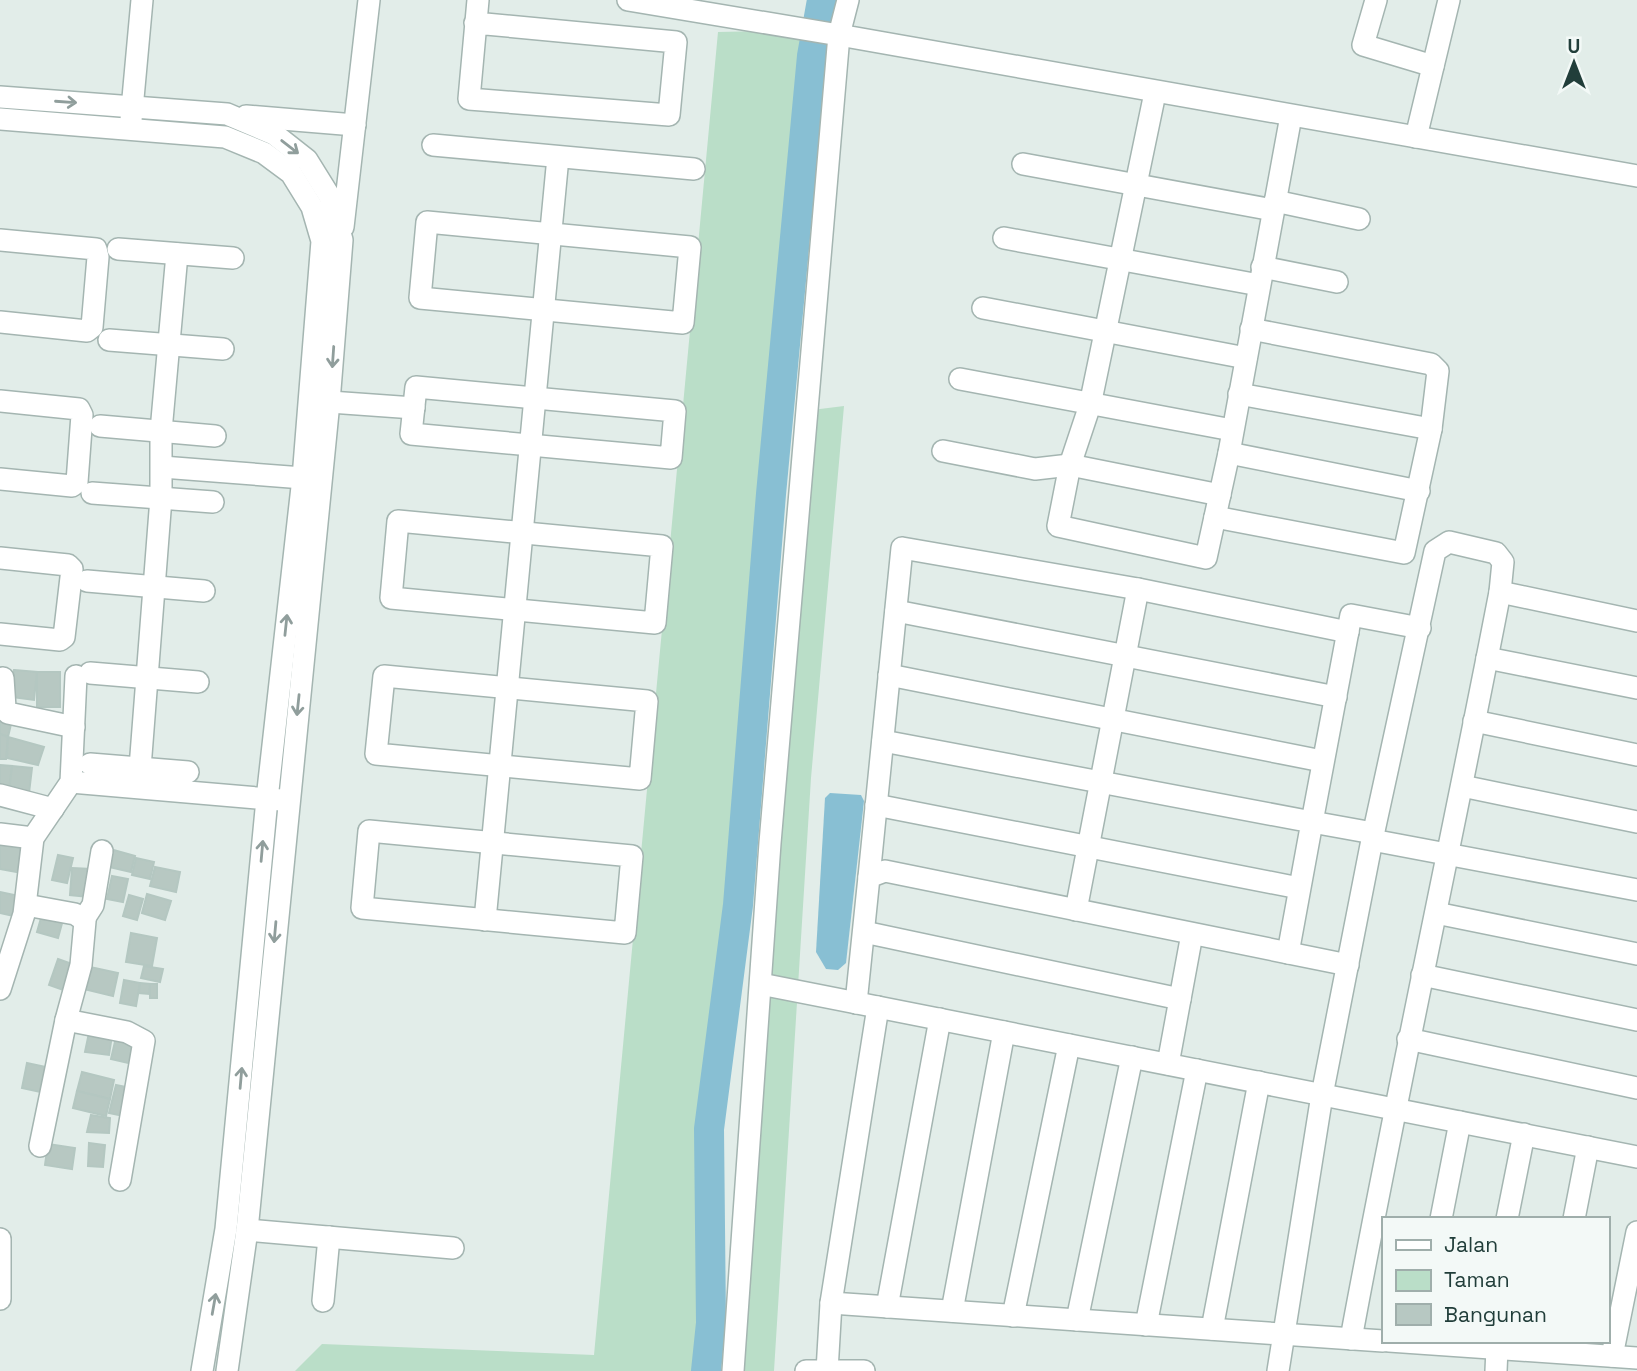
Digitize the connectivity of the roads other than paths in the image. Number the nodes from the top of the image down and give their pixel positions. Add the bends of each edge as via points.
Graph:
1 (142, 0) edge
2 (369, 0) edge
3 (478, 0) edge
4 (628, 0) edge
5 (848, 0) edge
6 (1449, 0) edge
7 (1365, 1) edge
8 (475, 23) junction
9 (835, 34) junction
10 (1433, 66) junction
11 (1155, 93) junction
12 (0, 97) edge
13 (132, 106) junction
14 (227, 114) junction
15 (1291, 116) junction
16 (0, 120) edge
17 (355, 125) junction
18 (130, 128) junction
19 (1416, 137) junction
20 (433, 145) dead end
21 (558, 156) junction
22 (1023, 164) dead end
23 (694, 169) dead end
24 (1637, 176) edge
25 (1136, 186) junction
26 (1274, 206) junction
27 (1359, 219) dead end
28 (551, 234) junction
29 (1004, 238) dead end
30 (0, 240) edge
31 (342, 240) junction
32 (117, 249) dead end
33 (177, 254) junction
34 (233, 258) dead end
35 (1121, 258) junction
36 (1261, 276) junction
37 (1337, 282) dead end
38 (984, 309) dead end
39 (544, 310) junction
40 (0, 322) edge
41 (1251, 329) junction
42 (1106, 330) junction
43 (110, 340) dead end
44 (167, 345) junction
45 (223, 349) dead end
46 (1245, 358) junction
47 (960, 379) dead end
48 (1239, 394) junction
49 (535, 398) junction
50 (0, 401) edge
51 (320, 402) junction
52 (1090, 405) junction
53 (414, 408) junction
54 (100, 426) dead end
55 (1431, 429) junction
56 (1232, 430) junction
57 (161, 431) junction
58 (215, 436) dead end
59 (531, 445) junction
60 (943, 451) dead end
61 (1229, 453) junction
62 (1070, 465) junction
63 (162, 467) junction
64 (303, 478) junction
65 (0, 479) edge
66 (1419, 491) junction
67 (92, 493) dead end
68 (1220, 495) junction
69 (161, 498) junction
70 (213, 502) dead end
71 (1215, 517) junction
72 (522, 533) junction
73 (0, 558) edge
74 (87, 581) dead end
75 (155, 587) junction
76 (1138, 589) junction
77 (204, 591) dead end
78 (1500, 592) junction
79 (515, 610) junction
80 (896, 611) junction
81 (1637, 621) edge
82 (1420, 628) junction
83 (1348, 632) junction
84 (0, 634) edge
85 (1125, 654) junction
86 (1487, 658) junction
87 (889, 675) junction
88 (3, 678) dead end
89 (147, 678) junction
90 (198, 682) dead end
91 (508, 688) junction
92 (1637, 688) edge
93 (1336, 697) junction
94 (1112, 721) junction
95 (1474, 721) junction
96 (74, 727) junction
97 (883, 741) junction
98 (1637, 755) edge
99 (1322, 761) junction
100 (90, 764) dead end
101 (500, 765) junction
102 (140, 768) junction
103 (188, 772) dead end
104 (71, 782) junction
105 (1100, 782) junction
106 (1462, 786) junction
107 (0, 795) edge
108 (277, 800) junction
109 (876, 805) junction
110 (53, 809) junction
111 (1312, 822) junction
112 (1637, 822) edge
113 (0, 834) edge
114 (1373, 836) junction
115 (33, 838) junction
116 (493, 842) junction
117 (1088, 845) junction
118 (102, 852) dead end
119 (1449, 852) junction
120 (869, 877) junction
121 (1299, 888) junction
122 (1637, 890) edge
123 (26, 905) junction
124 (1076, 910) junction
125 (1436, 912) junction
126 (84, 919) junction
127 (485, 920) junction
128 (863, 932) junction
129 (9, 934) edge
130 (1192, 934) junction
131 (1287, 953) junction
132 (1637, 954) edge
133 (1348, 965) junction
134 (1422, 975) junction
135 (761, 984) junction
136 (0, 989) edge
137 (1180, 999) junction
138 (856, 1003) junction
139 (878, 1007) junction
140 (940, 1019) junction
141 (66, 1020) junction
142 (1637, 1020) edge
143 (1004, 1032) junction
144 (1408, 1039) junction
145 (1069, 1045) junction
146 (1132, 1057) junction
147 (1168, 1064) junction
148 (1197, 1070) junction
149 (1259, 1082) junction
150 (1637, 1088) edge
151 (1322, 1095) junction
152 (1394, 1109) junction
153 (1460, 1122) junction
154 (1524, 1134) junction
155 (40, 1146) dead end
156 (1588, 1147) junction
157 (1637, 1157) edge
158 (120, 1180) dead end
159 (1441, 1217) edge
160 (1507, 1217) edge
161 (1574, 1217) edge
162 (247, 1230) junction
163 (1637, 1232) edge
164 (329, 1237) junction
165 (0, 1239) edge
166 (453, 1248) dead end
167 (0, 1299) edge
168 (323, 1301) dead end
169 (831, 1303) junction
170 (887, 1307) junction
171 (952, 1311) junction
172 (1013, 1315) junction
173 (1077, 1320) junction
174 (1146, 1325) junction
175 (1212, 1329) junction
176 (1283, 1334) junction
177 (1351, 1339) junction
178 (1382, 1341) edge
179 (1436, 1343) edge
180 (1488, 1346) edge
181 (1548, 1346) edge
182 (1612, 1356) junction
183 (1637, 1358) edge
184 (827, 1370) edge
185 (202, 1371) edge
186 (227, 1371) edge
187 (733, 1371) edge
188 (806, 1371) edge
189 (864, 1371) edge
190 (1278, 1371) edge
191 (1496, 1371) edge

1 - 13 street
2 - 17 street
3 - 8 street
4 - 9 street
5 - 9 street
6 - 10 street
7 - 10 street via 1363,46
8 - 8 street via 676,42 669,114 469,99
9 - 11 street
9 - 135 street via 831,165 809,371
10 - 19 street
11 - 15 street
11 - 25 street
12 -> 13 street
13 - 14 street
13 - 18 street
14 - 17 street
14 -> 31 street via 274,134 307,160 330,197
15 - 19 street
15 - 26 street
16 - 18 street
17 - 31 street
18 - 51 street via 225,137 264,153 290,173 312,206 322,241
19 - 24 street
20 - 21 street
21 - 23 street
21 - 28 street
22 - 25 street
25 - 26 street
25 - 35 street
26 - 27 street
26 - 36 street
28 - 39 street
28 - 39 street via 427,222 423,260 420,298
28 - 39 street via 690,247 687,285 683,323
29 - 35 street
30 - 40 street via 96,249 98,257 92,327 87,331
31 -> 51 street
32 - 33 street
33 - 34 street
33 - 44 street
35 - 36 street
35 - 42 street
36 - 37 street
36 - 41 street
38 - 42 street
39 - 49 street
41 - 46 street
41 - 55 street via 1431,364 1438,371
42 - 46 street
42 - 52 street
43 - 44 street
44 - 45 street
44 - 57 street
46 - 48 street
47 - 52 street
48 - 55 street
48 - 56 street
49 - 53 street via 416,387
49 - 59 street
49 - 59 street via 675,411 673,435 671,458
50 - 65 street via 79,409 82,415 77,482 72,486
51 - 53 street
51 - 64 street
51 -> 108 street
52 - 56 street
52 - 62 street
53 - 59 street via 411,434
54 - 57 street
55 - 66 street
56 - 61 street
57 - 58 street
57 - 63 street
59 - 72 street
60 - 62 street via 1035,469
61 - 66 street
61 - 68 street
62 - 68 street
62 - 71 street via 1058,526 1206,558
63 - 64 street
63 - 69 street
108 -> 64 street
66 - 71 street via 1404,553
67 - 69 street
68 - 71 street
69 - 70 street
69 - 75 street
72 - 79 street
72 - 79 street via 398,521 391,598
72 - 79 street via 662,546 655,623
73 - 84 street via 72,569 64,637
74 - 75 street
75 - 77 street
75 - 89 street
76 - 80 street via 902,548
76 - 83 street
76 - 85 street
78 - 81 street
78 - 82 street via 1503,562 1496,554 1449,542 1440,545
78 - 86 street
79 - 91 street
80 - 85 street
80 - 87 street
82 - 83 street via 1351,615
82 - 114 street
83 - 93 street
85 - 93 street
85 - 94 street
86 - 92 street
86 - 95 street
87 - 94 street
87 - 97 street
88 - 96 street via 8,713
89 - 90 street
89 - 96 street via 83,674
89 - 102 street
91 - 101 street
91 - 101 street via 384,676 376,754
91 - 101 street via 647,701 640,779
93 - 99 street
94 - 99 street
94 - 105 street
95 - 98 street
95 - 106 street
96 - 104 street
97 - 105 street
97 - 109 street
99 - 111 street
100 - 102 street
101 - 116 street
102 - 103 street
104 - 108 street
104 - 110 street
105 - 111 street
105 - 117 street
106 - 112 street
106 - 119 street
107 - 110 street
108 -> 162 street
185 -> 108 street via 226,1229
109 - 117 street
109 - 120 street
110 - 115 street
111 - 114 street
111 - 121 street
113 - 115 street
114 - 119 street
114 - 133 street
115 - 123 street
116 - 127 street
116 - 127 street via 369,831 362,908
116 - 127 street via 632,856 625,933
117 - 121 street
117 - 124 street
118 - 126 street via 93,905
119 - 122 street
119 - 125 street
120 - 124 street via 885,871
120 - 128 street
121 - 131 street
123 - 126 street
123 - 129 street
124 - 130 street
125 - 132 street
125 - 134 street
126 - 141 street via 81,965
128 - 137 street
128 - 138 street
129 - 136 street
130 - 131 street
130 - 137 street
131 - 133 street
133 - 151 street
134 - 142 street
134 - 144 street
135 - 138 street
135 - 187 street
137 - 147 street
138 - 139 street
139 - 140 street
139 - 169 street
140 - 143 street
140 - 170 street
141 - 155 street
141 - 158 street via 127,1032 144,1041
143 - 145 street
143 - 171 street
144 - 150 street
144 - 152 street
145 - 146 street
145 - 172 street
146 - 147 street
146 - 173 street
147 - 148 street
148 - 149 street
148 - 174 street
149 - 151 street
149 - 175 street
151 - 152 street
151 - 176 street
152 - 153 street
152 - 177 street
153 - 154 street
153 - 159 street
154 - 156 street
154 - 160 street
156 - 157 street
156 - 161 street
162 - 164 street
162 - 186 street
163 - 182 street
164 - 166 street
164 - 168 street
165 - 167 street
169 - 170 street
169 - 184 street
170 - 171 street
171 - 172 street
172 - 173 street
173 - 174 street
174 - 175 street
175 - 176 street
176 - 177 street
176 - 190 street
177 - 178 street
179 - 180 street
180 - 181 street
180 - 191 street
181 - 182 street
182 - 183 street
184 - 188 street
184 - 189 street

